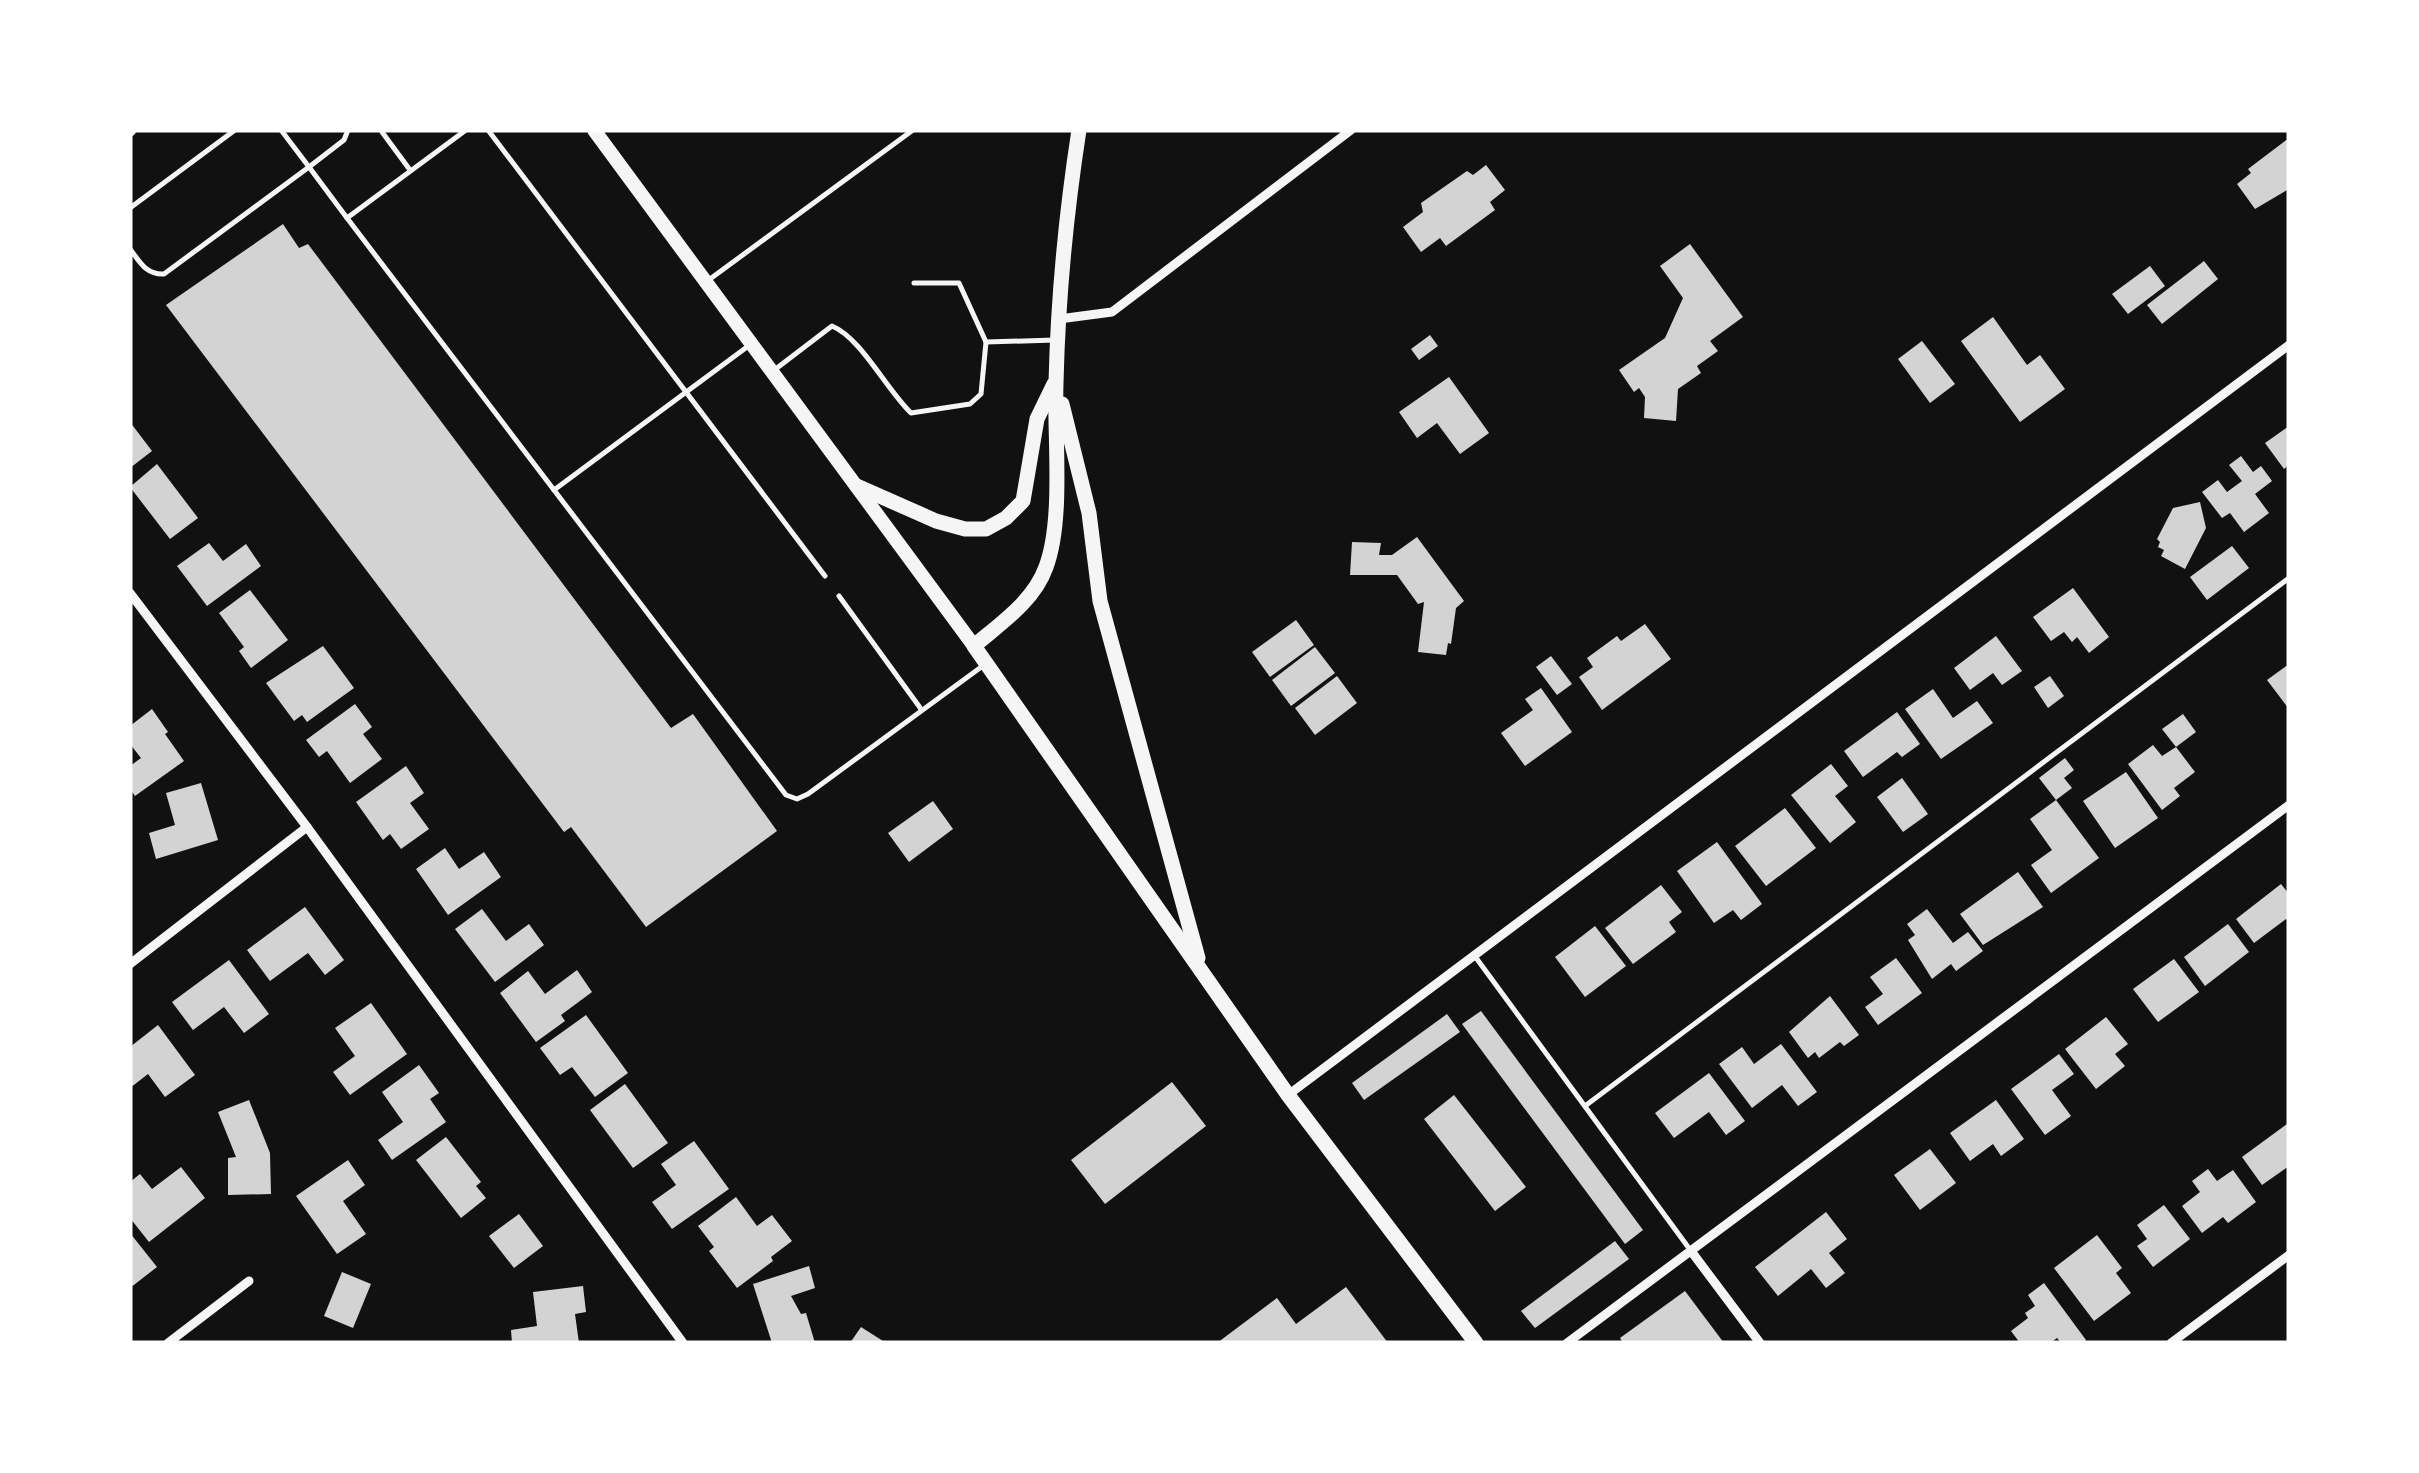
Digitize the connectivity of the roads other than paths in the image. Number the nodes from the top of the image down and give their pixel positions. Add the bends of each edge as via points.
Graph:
1 (235, 130) edge
2 (281, 130) edge
3 (348, 130) edge
4 (466, 130) edge
5 (488, 130) edge
6 (594, 130) edge
7 (913, 130) edge
8 (1079, 130) edge
9 (1351, 130) edge
10 (382, 132) edge
11 (309, 167) junction
12 (410, 171) junction
13 (130, 208) edge
14 (347, 218) junction
15 (130, 249) edge
16 (706, 282) junction
17 (914, 283) dead end
18 (1059, 319) junction
19 (1058, 340) junction
20 (986, 342) junction
21 (751, 344) junction
22 (2289, 345) edge
23 (772, 372) junction
24 (1056, 380) junction
25 (685, 392) junction
26 (857, 486) junction
27 (554, 490) junction
28 (824, 576) dead end
29 (2289, 578) edge
30 (130, 592) edge
31 (839, 596) dead end
32 (974, 646) junction
33 (987, 663) junction
34 (921, 710) junction
35 (2289, 805) edge
36 (307, 827) junction
37 (1474, 955) junction
38 (130, 964) edge
39 (1201, 970) junction
40 (1288, 1094) junction
41 (1585, 1106) junction
42 (1692, 1251) junction
43 (2289, 1256) edge
44 (249, 1282) dead end
45 (684, 1342) edge
46 (168, 1343) edge
47 (1476, 1343) edge
48 (1566, 1343) edge
49 (1760, 1343) edge
50 (2172, 1343) edge

1 - 13 lane
2 - 11 lane
3 - 11 lane
4 - 12 lane
5 - 25 lane
6 - 16 main road
7 - 16 lane
8 - 18 main road
9 - 18 street via 1112,312
10 - 12 lane
11 - 14 lane
11 - 15 lane via 164,274 146,270
12 - 14 lane
14 - 27 lane
16 - 21 main road
17 - 20 lane via 959,283
18 - 19 main road
19 - 20 lane
19 - 24 main road
20 - 23 lane via 981,394 970,404 911,413 845,332 832,326
21 - 23 main road
21 - 25 lane
22 - 37 street
23 - 26 main road
24 - 26 main road via 1037,419 1023,500 986,529 936,521
24 - 32 main road via 1054,525 1046,568 1022,605
24 - 39 main road via 1090,512 1100,601
25 - 27 lane
25 - 28 lane
26 - 32 main road
27 - 34 lane via 786,795 808,794
29 - 41 lane
30 - 36 street
31 - 34 lane
32 - 33 main road
33 - 34 lane
33 - 39 main road
35 - 42 street
36 - 38 street
36 - 45 street
37 - 40 street
37 - 41 lane
39 - 40 main road
40 - 47 main road
41 - 42 lane
42 - 48 street
42 - 49 street
43 - 50 street
44 - 46 street

